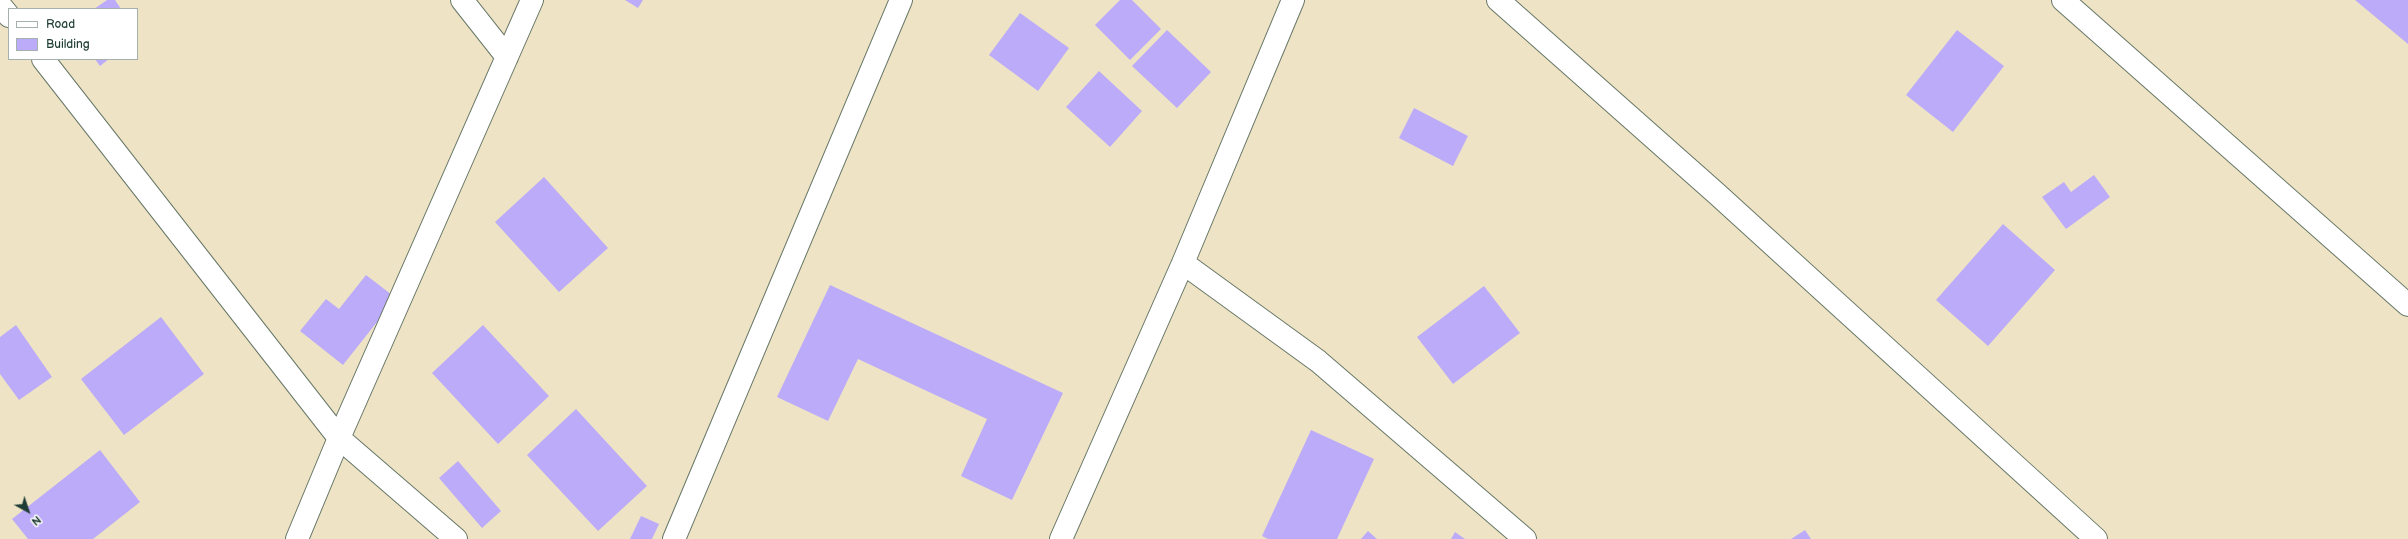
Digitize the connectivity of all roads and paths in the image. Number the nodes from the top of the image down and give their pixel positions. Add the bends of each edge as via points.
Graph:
1 (462, 0) edge
2 (532, 0) edge
3 (901, 0) edge
4 (1293, 0) edge
5 (1498, 0) edge
6 (2063, 0) edge
7 (0, 5) edge
8 (8, 15) edge
9 (507, 57) junction
10 (44, 60) edge
11 (1183, 263) junction
12 (2408, 305) edge
13 (339, 438) junction
14 (297, 539) edge
15 (456, 539) edge
16 (674, 539) edge
17 (1061, 539) edge
18 (1525, 539) edge
19 (2096, 539) edge

1 - 9 street
2 - 9 street
3 - 16 street
4 - 11 street
5 - 19 street via 1723,199
6 - 12 street
7 - 8 street
9 - 13 street
10 - 13 street
11 - 17 street
11 - 18 street via 1318,361
13 - 14 street
13 - 15 street

